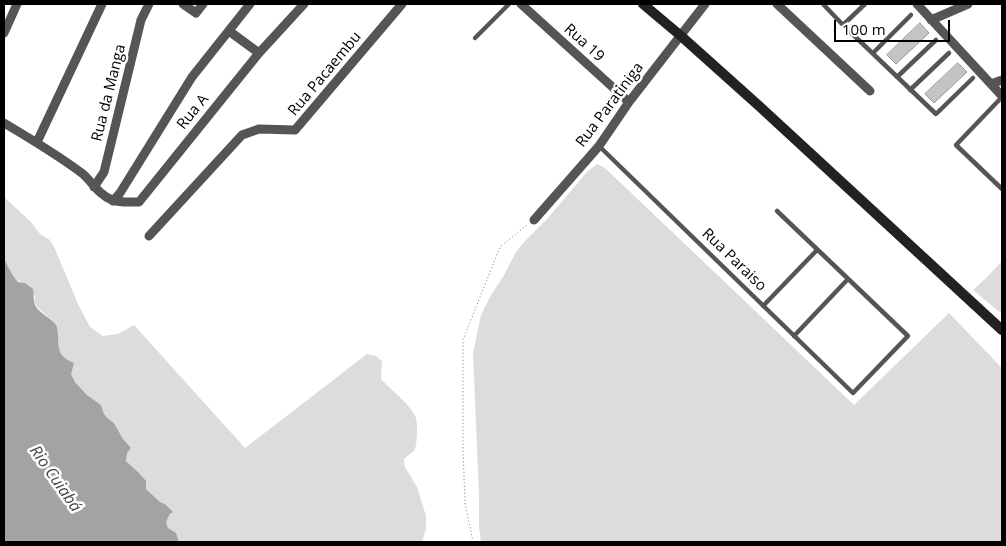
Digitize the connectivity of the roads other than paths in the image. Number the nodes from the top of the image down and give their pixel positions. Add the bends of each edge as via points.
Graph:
1 (17, 4) edge
2 (102, 4) edge
3 (149, 4) edge
4 (183, 4) edge
5 (203, 4) edge
6 (250, 4) edge
7 (304, 4) edge
8 (402, 4) edge
9 (509, 4) edge
10 (521, 4) edge
11 (643, 4) edge
12 (705, 4) edge
13 (776, 4) edge
14 (865, 4) edge
15 (917, 4) edge
16 (968, 4) edge
17 (826, 5) edge
18 (912, 15) dead end
19 (931, 20) junction
20 (843, 25) junction
21 (229, 31) junction
22 (4, 33) edge
23 (681, 36) junction
24 (475, 38) dead end
25 (936, 40) dead end
26 (948, 52) dead end
27 (259, 53) junction
28 (873, 53) junction
29 (897, 77) junction
30 (974, 78) dead end
31 (1002, 80) edge
32 (992, 84) junction
33 (910, 90) junction
34 (870, 91) dead end
35 (1002, 96) edge
36 (629, 102) junction
37 (4, 123) edge
38 (37, 142) junction
39 (599, 146) junction
40 (94, 186) junction
41 (1002, 190) edge
42 (113, 201) junction
43 (777, 211) dead end
44 (534, 220) road end
45 (150, 236) dead end
46 (817, 250) junction
47 (848, 279) junction
48 (763, 306) junction
49 (1002, 330) edge
50 (794, 336) junction

1 - 22 street
2 - 38 street
3 - 40 street, Rua da Manga via 142,20 104,172
4 - 5 street via 196,13
6 - 21 street
7 - 27 street, Rua A
8 - 45 street, Rua Pacaembu via 295,130 259,129 242,135
9 - 24 lane
10 - 36 street, Rua 19
11 - 23 street
12 - 23 street, Rua Paratiniga
13 - 34 street
14 - 20 lane
15 - 19 street
16 - 19 street
17 - 20 lane
18 - 28 lane
19 - 32 street
20 - 28 lane
21 - 27 street
21 - 42 street via 174,103
23 - 36 street, Rua Paratiniga
23 - 49 street
25 - 29 lane
26 - 33 lane
27 - 42 street, Rua A via 139,202
28 - 29 lane
29 - 33 lane
30 - 33 lane via 936,114
31 - 32 street
32 - 35 street
35 - 41 lane via 956,145
36 - 39 street, Rua Paratiniga
37 - 38 street
38 - 40 street via 84,175
39 - 44 street, Rua Paratiniga
39 - 48 lane, Rua Paraiso
40 - 42 street
43 - 46 lane
46 - 47 lane
46 - 48 lane
47 - 50 lane
47 - 50 lane, Rua Paraiso via 908,336 853,393
48 - 50 lane, Rua Paraiso

